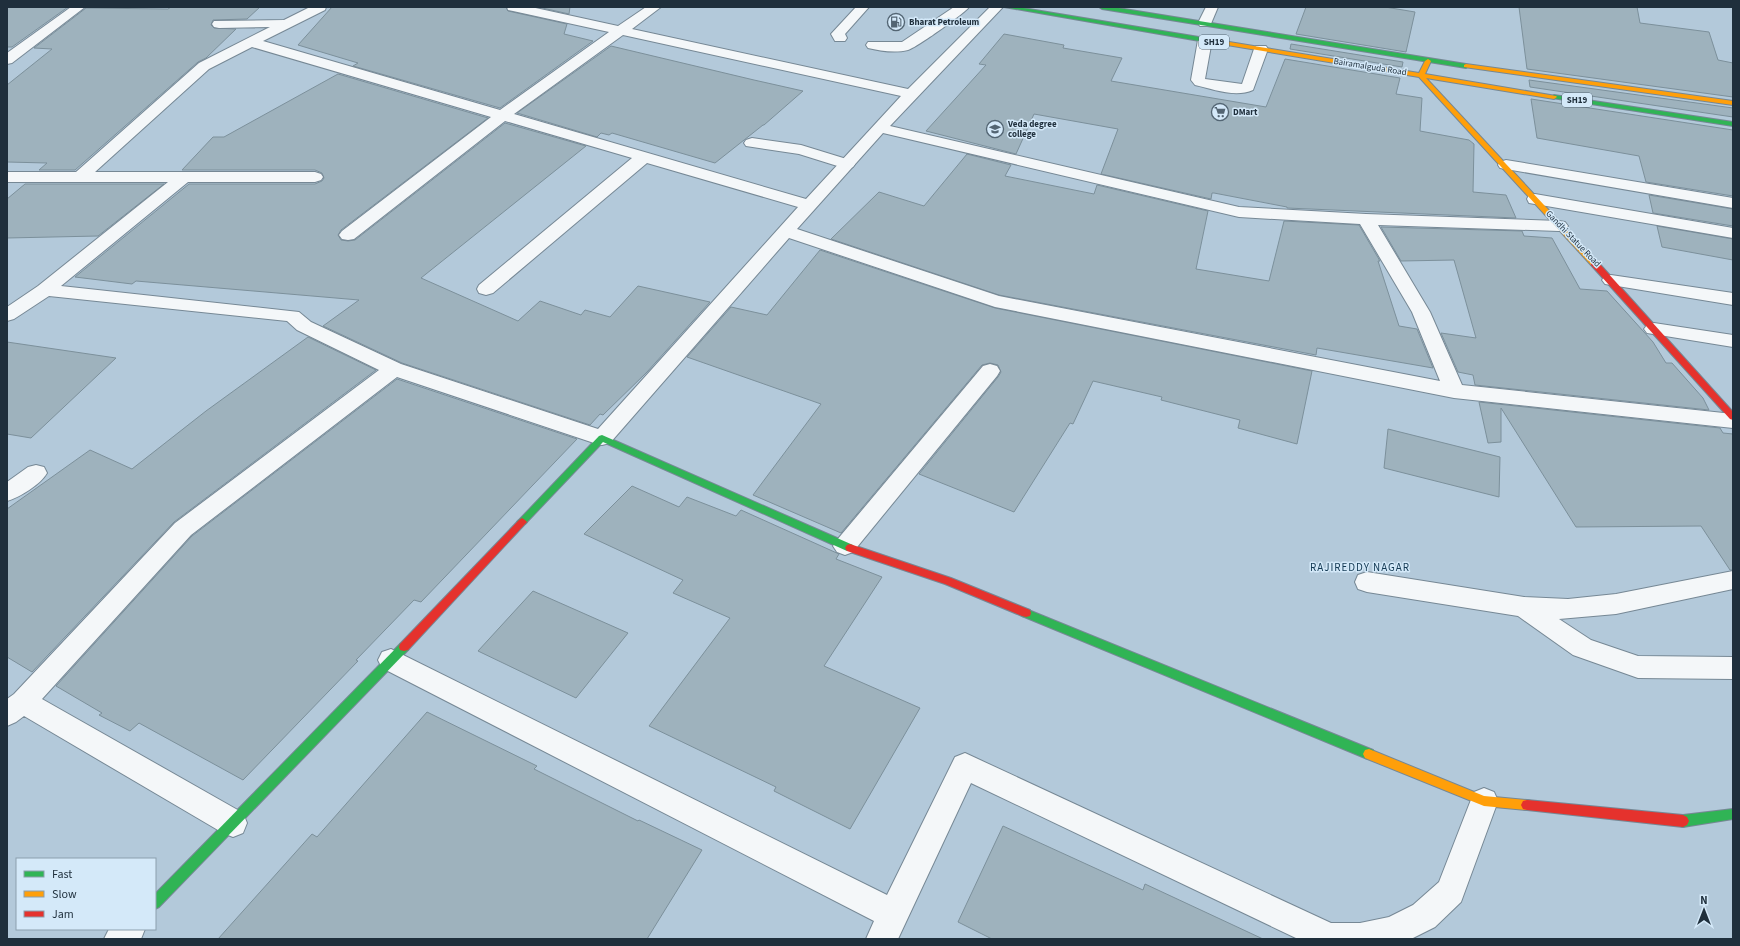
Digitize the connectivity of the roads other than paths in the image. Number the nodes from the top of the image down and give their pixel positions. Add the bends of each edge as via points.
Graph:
1 (79, 7) edge
2 (320, 7) edge
3 (513, 7) edge
4 (655, 7) edge
5 (863, 7) edge
6 (963, 7) edge
7 (997, 7) edge
8 (1007, 7) edge
9 (1102, 7) edge
10 (1212, 7) edge
11 (290, 23) junction
12 (1205, 23) junction
13 (218, 24) dead end
14 (620, 30) junction
15 (840, 38) dead end
16 (1205, 40) junction
17 (250, 42) junction
18 (873, 45) dead end
19 (1261, 49) junction
20 (7, 60) edge
21 (1428, 61) junction
22 (1421, 76) junction
23 (911, 94) junction
24 (1733, 103) edge
25 (504, 115) junction
26 (1733, 124) edge
27 (880, 128) junction
28 (752, 143) dead end
29 (645, 156) junction
30 (847, 164) junction
31 (1506, 165) junction
32 (185, 176) junction
33 (315, 176) dead end
34 (7, 177) edge
35 (80, 177) junction
36 (1535, 199) junction
37 (1733, 203) edge
38 (809, 205) junction
39 (1366, 219) junction
40 (1559, 226) junction
41 (786, 231) junction
42 (1733, 234) edge
43 (348, 235) dead end
44 (1611, 280) junction
45 (486, 289) dead end
46 (45, 290) junction
47 (1733, 299) edge
48 (7, 315) edge
49 (1654, 329) junction
50 (1733, 341) edge
51 (394, 369) junction
52 (990, 371) dead end
53 (1454, 391) junction
54 (1733, 417) edge
55 (1733, 421) edge
56 (602, 438) junction
57 (36, 473) dead end
58 (7, 493) edge
59 (845, 546) junction
60 (1733, 580) edge
61 (1366, 582) dead end
62 (1524, 607) junction
63 (391, 660) junction
64 (1733, 668) edge
65 (15, 708) edge
66 (1484, 801) junction
67 (1733, 814) edge
68 (232, 823) junction
69 (156, 902) edge
70 (888, 927) edge
71 (129, 930) edge
72 (120, 939) edge

1 - 20 street
2 - 11 street
3 - 14 street
4 - 14 street
5 - 15 street via 838,34
6 - 18 street via 906,46
7 - 23 street
8 - 16 street, Bairamalguda Road / SH19
9 - 12 street, Bairamalguda Road / SH19
10 - 12 street
11 - 13 street
11 - 17 street
12 - 21 street, Bairamalguda Road / SH19
14 - 23 street
14 - 25 street
16 - 19 street, Bairamalguda Road / SH19
16 - 19 street via 1198,80 1239,90 1248,87
17 - 25 street
17 - 35 street via 204,66
19 - 22 street, Bairamalguda Road / SH19
21 - 22 street
21 - 24 street, Bairamalguda Road / SH19
22 - 26 street, Bairamalguda Road / SH19
22 - 31 street, Gandhi Statue Road
23 - 27 street
25 - 29 street
25 - 43 street
27 - 30 street
27 - 39 street via 1239,212
28 - 30 street via 801,150
29 - 38 street
29 - 45 street
30 - 38 street
31 - 36 street, Gandhi Statue Road
31 - 37 street
32 - 33 street
32 - 35 street
32 - 46 street
34 - 35 street
36 - 40 street, Gandhi Statue Road
36 - 42 street
38 - 41 street
39 - 40 street
39 - 53 street via 1421,312
40 - 44 street, Gandhi Statue Road
41 - 53 street via 995,301
41 - 56 street
44 - 47 street
44 - 49 street, Gandhi Statue Road
46 - 48 street
46 - 51 street via 292,316 304,326
49 - 50 street
49 - 54 street, Gandhi Statue Road
51 - 56 street
51 - 65 street via 183,529
52 - 59 street
53 - 55 street
56 - 59 street
56 - 63 street
57 - 58 street
59 - 66 street via 948,581
60 - 62 street via 1616,604 1568,610
61 - 62 street
62 - 64 street via 1582,648 1638,667
63 - 68 street
63 - 70 street
65 - 68 street
66 - 67 street via 1682,821
66 - 70 street via 1450,892 1424,916 1393,932 1360,939 1330,938 965,766
68 - 69 street
71 - 72 street

